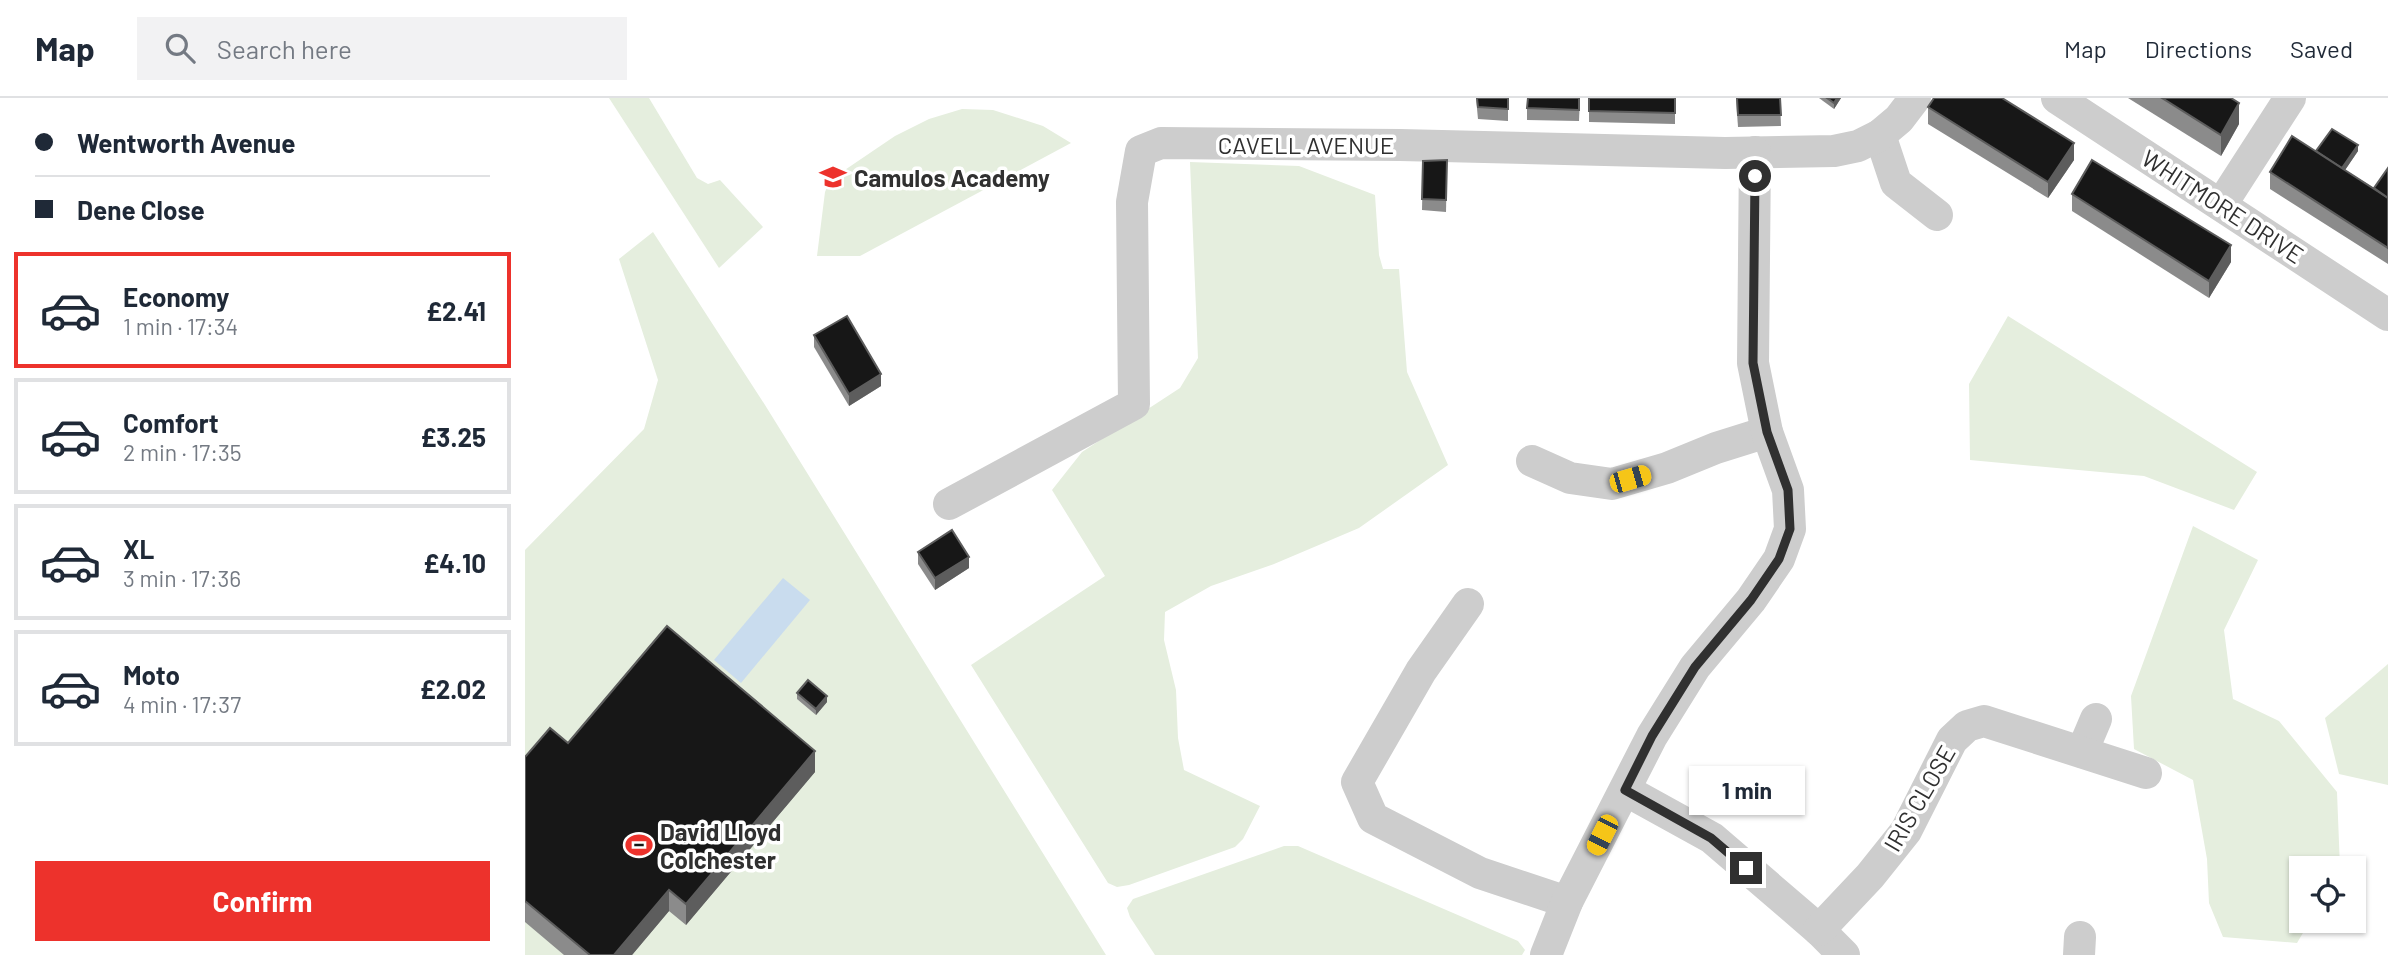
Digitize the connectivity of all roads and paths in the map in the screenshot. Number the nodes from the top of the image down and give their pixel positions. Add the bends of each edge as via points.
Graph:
1 (1915, 98) edge
2 (2057, 98) edge
3 (2290, 98) edge
4 (1879, 135) junction
5 (1755, 152) junction
6 (2221, 205) junction
7 (1937, 215) dead end
8 (2388, 315) edge
9 (1767, 432) junction
10 (1532, 461) dead end
11 (950, 504) dead end
12 (1468, 604) dead end
13 (2096, 719) dead end
14 (2082, 752) junction
15 (2145, 774) dead end
16 (1625, 790) junction
17 (1567, 902) junction
18 (1819, 930) junction
19 (1546, 955) edge
20 (1844, 955) edge

1 - 4 street, CAVELL AVENUE
2 - 6 street, WHITMORE DRIVE
3 - 6 street
4 - 5 street, CAVELL AVENUE via 1834,151
4 - 7 street via 1896,183
5 - 9 street via 1753,363
5 - 11 street, CAVELL AVENUE via 1161,143 1141,151 1132,201 1134,404
6 - 8 street, WHITMORE DRIVE
9 - 10 street via 1612,484 1570,478
9 - 16 street via 1788,490 1790,529 1779,559 1695,667
12 - 17 street via 1421,671 1357,782 1373,818 1480,873
13 - 14 street
14 - 15 street, IRIS CLOSE
14 - 18 street, IRIS CLOSE via 1984,721 1967,726 1952,740 1906,831
16 - 17 street
16 - 18 street via 1711,838
17 - 19 street
18 - 20 street

